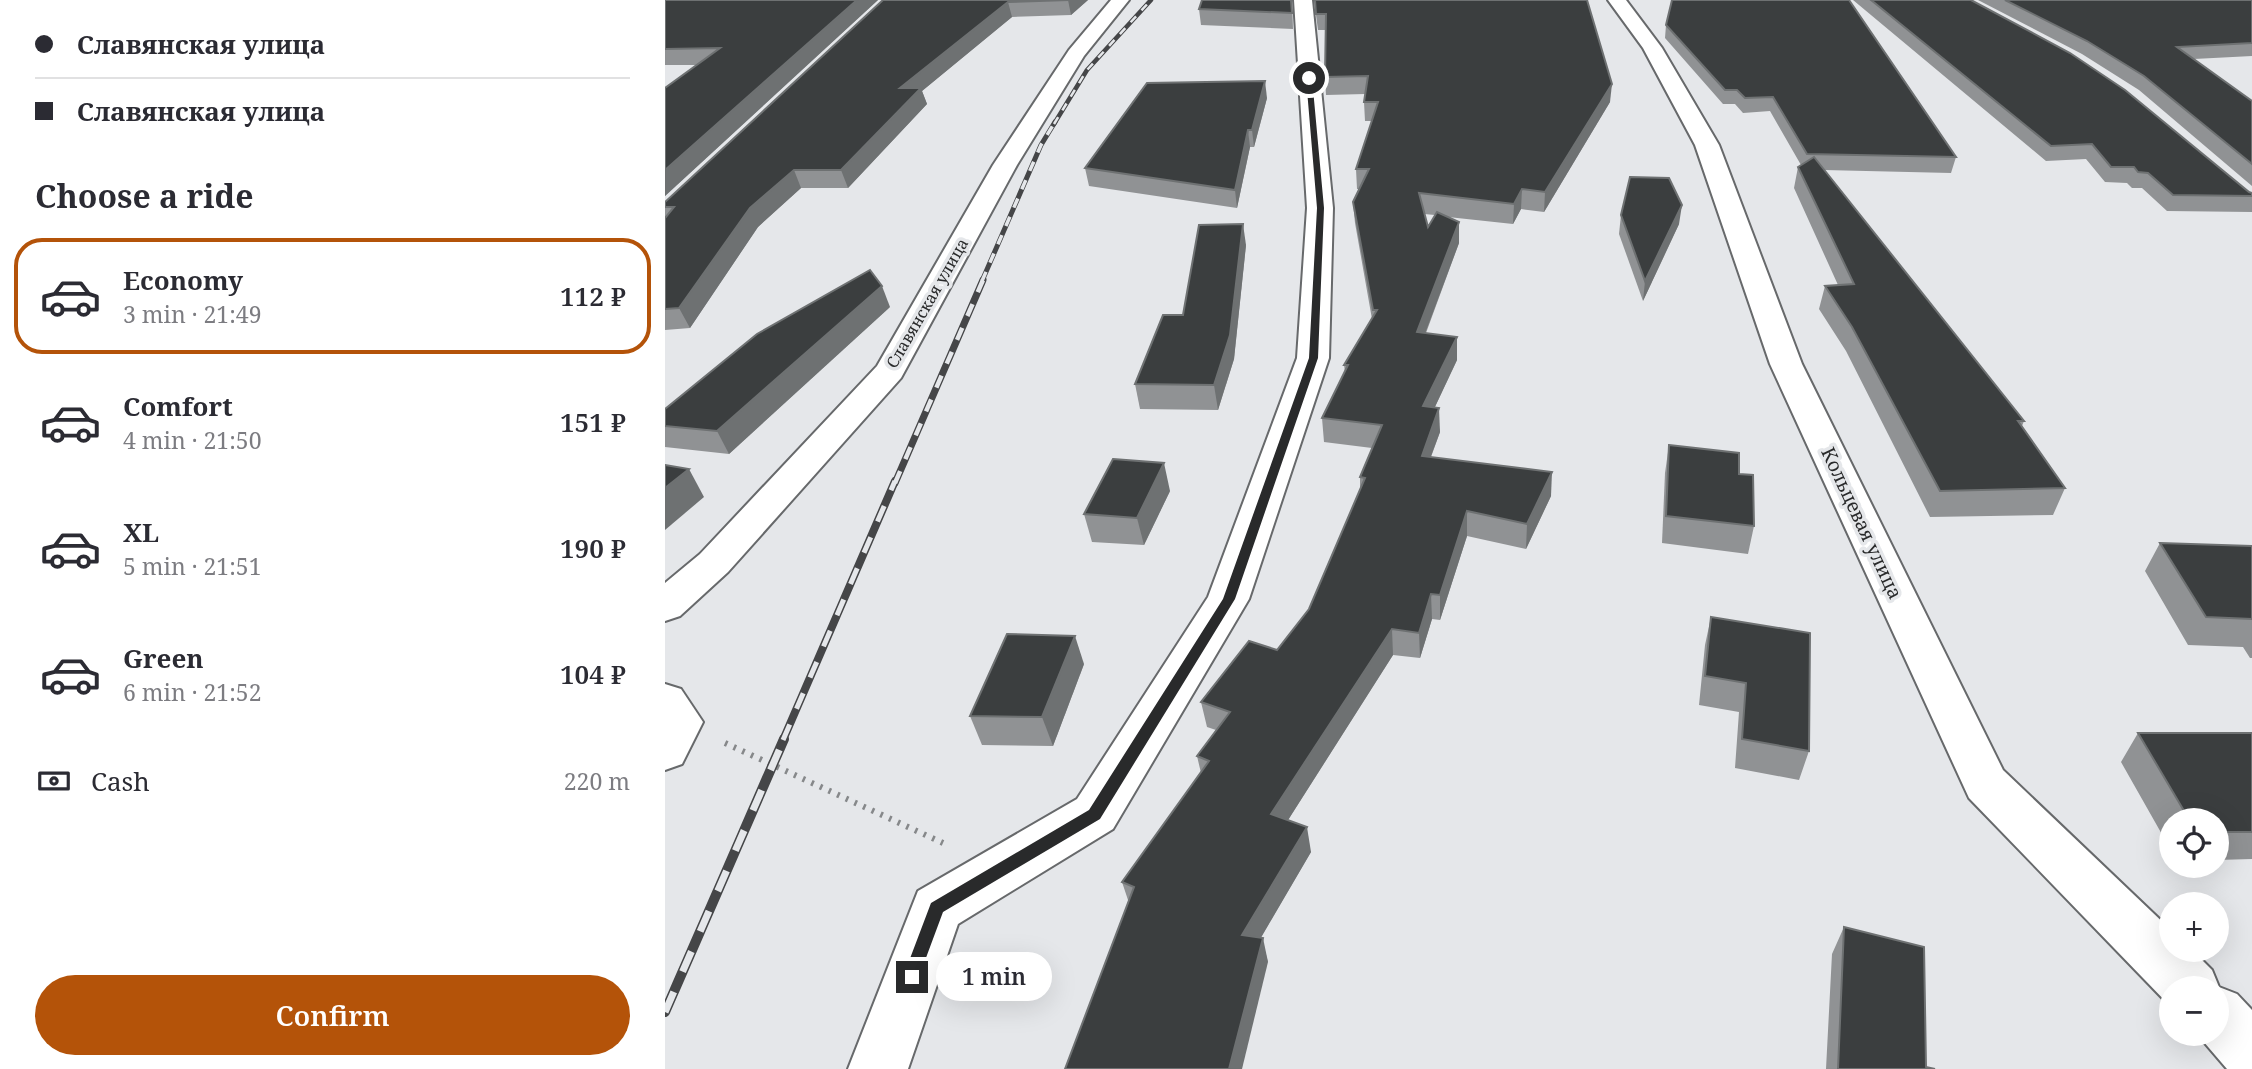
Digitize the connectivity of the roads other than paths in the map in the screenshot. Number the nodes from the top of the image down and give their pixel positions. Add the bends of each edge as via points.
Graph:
1 (1120, 0) edge
2 (1303, 0) edge
3 (1617, 0) edge
4 (665, 606) edge
5 (2179, 976) edge
6 (2229, 1027) edge
7 (2252, 1053) edge
8 (878, 1069) edge

1 - 4 street, Славянская улица via 1076,54 1005,165 890,371 714,563
2 - 8 street via 1320,208 1313,358 1229,599 1095,814 937,908
3 - 5 street, Кольцевая улица via 1652,48 1707,145 1786,363 1986,784
6 - 7 street

